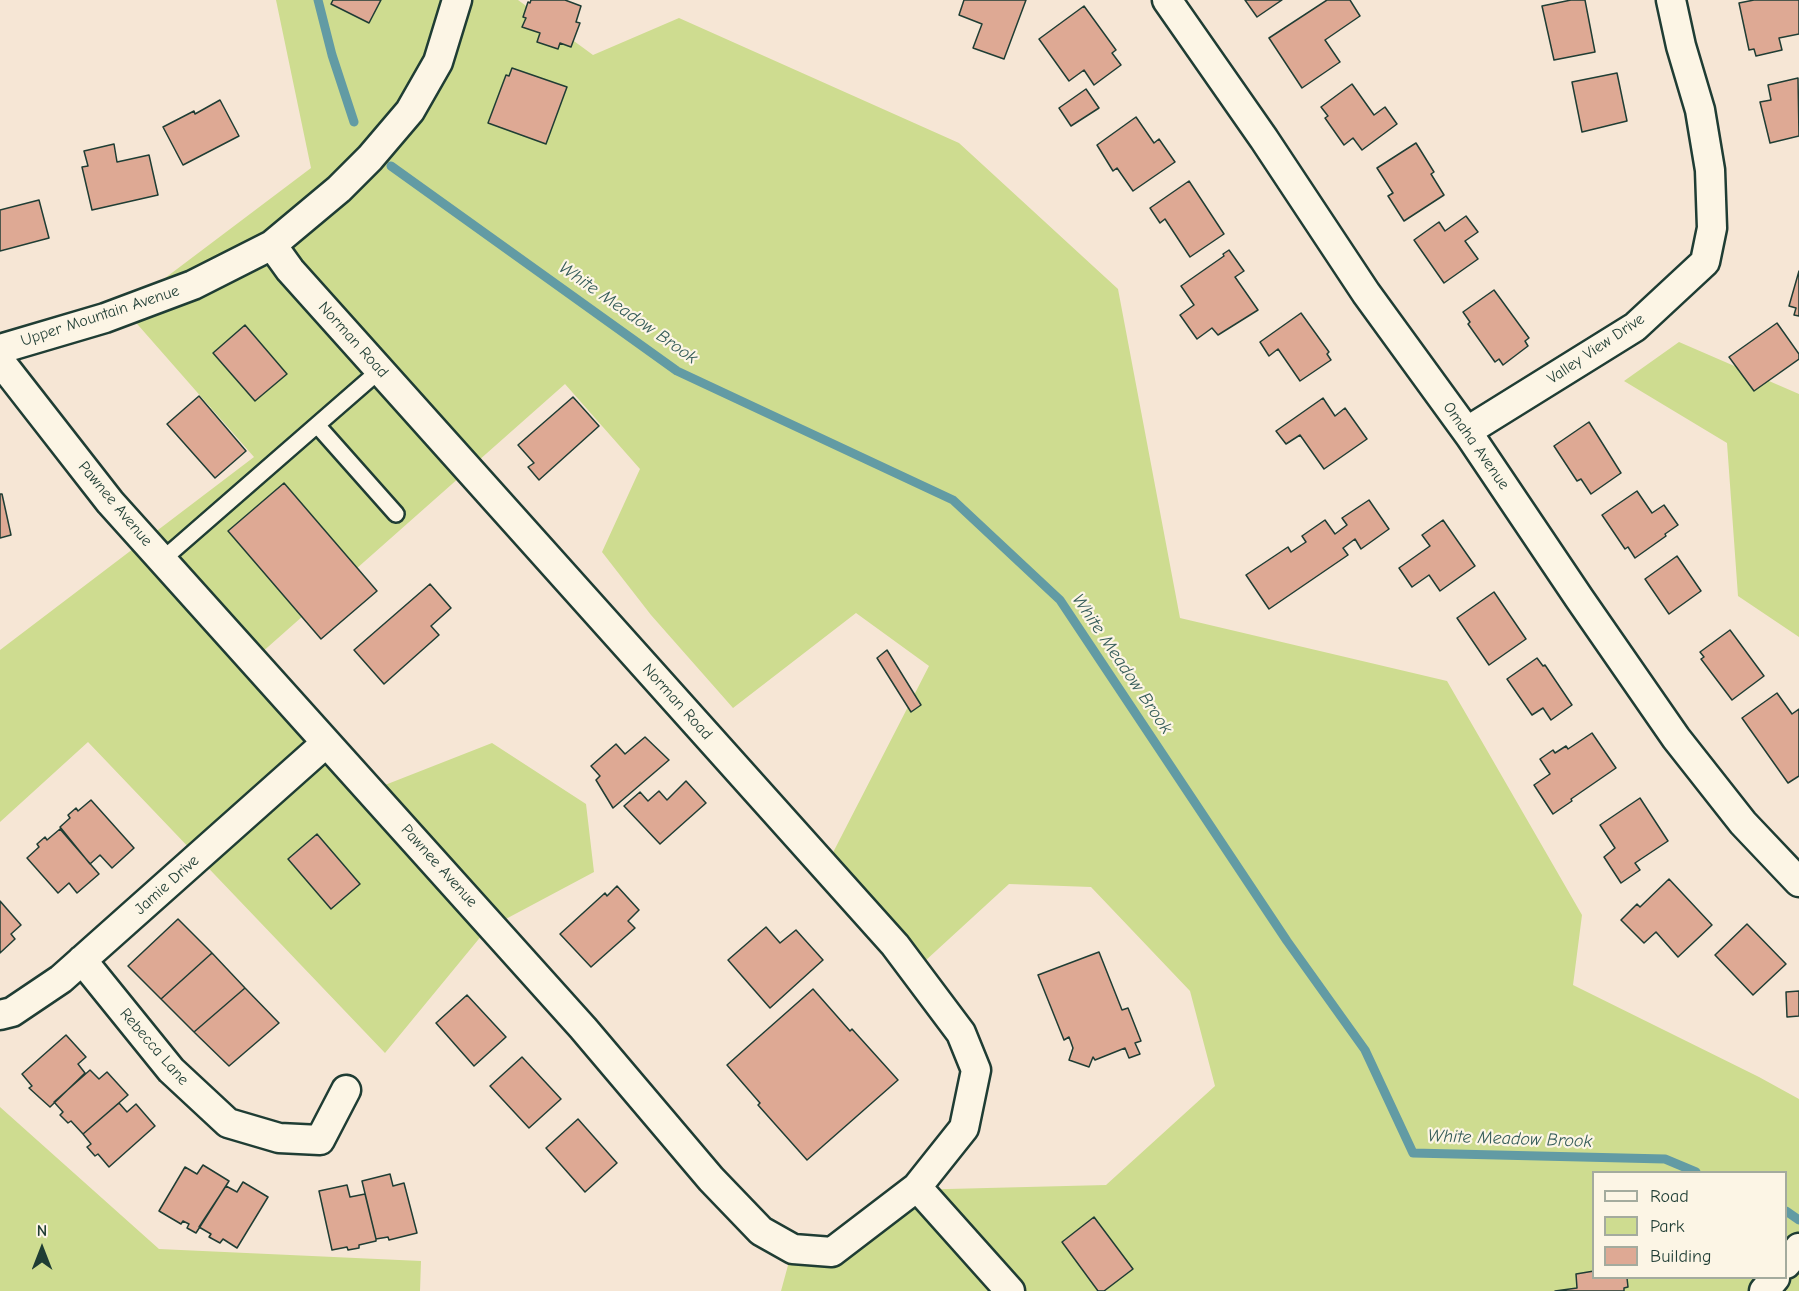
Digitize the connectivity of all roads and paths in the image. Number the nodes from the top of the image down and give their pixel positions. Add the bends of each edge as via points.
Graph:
1 (457, 0) edge
2 (1167, 0) edge
3 (1671, 0) edge
4 (272, 245) junction
5 (0, 349) edge
6 (0, 361) edge
7 (380, 370) junction
8 (317, 425) junction
9 (1470, 436) junction
10 (396, 514) dead end
11 (162, 560) junction
12 (326, 743) junction
13 (1799, 882) edge
14 (82, 960) junction
15 (0, 1016) edge
16 (346, 1090) dead end
17 (917, 1187) junction
18 (1774, 1279) edge
19 (1010, 1291) edge
20 (1764, 1291) edge

1 - 4 street, Upper Mountain Avenue via 438,62 410,111 339,189
2 - 9 street, Omaha Avenue via 1366,293
3 - 9 street, Valley View Drive via 1700,110 1710,170 1712,228 1705,262 1635,327 1474,427
4 - 5 street, Upper Mountain Avenue via 182,289 105,318
4 - 7 street, Norman Road
6 - 11 street, Pawnee Avenue via 110,502
7 - 8 lane
7 - 17 street, Norman Road via 895,945 961,1034 976,1070 964,1128
8 - 10 lane
8 - 11 lane
9 - 13 street, Omaha Avenue via 1676,738 1743,823
11 - 12 street, Pawnee Avenue
12 - 14 street, Jamie Drive
12 - 17 street, Pawnee Avenue via 761,1231 793,1249 832,1252
14 - 15 street, Jamie Drive via 62,979
14 - 16 street, Rebecca Lane via 171,1070 228,1123 279,1138 321,1140
17 - 19 street
18 - 20 street

